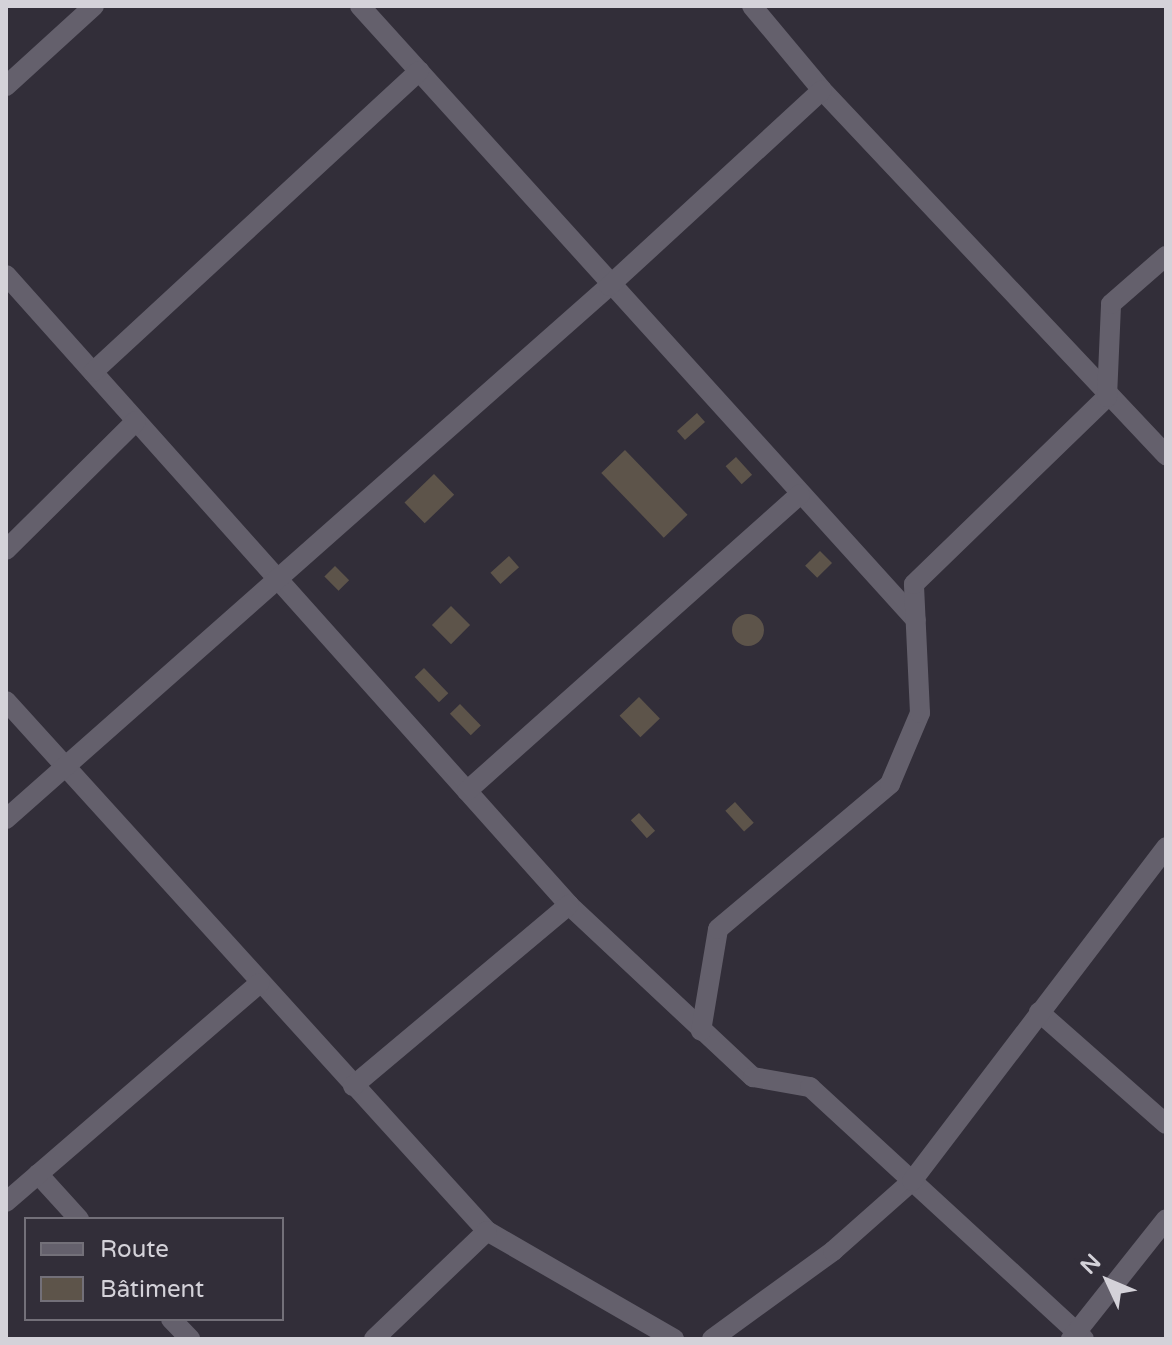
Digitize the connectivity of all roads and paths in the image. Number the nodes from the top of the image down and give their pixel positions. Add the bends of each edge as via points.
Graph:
1 (94, 6) edge
2 (360, 6) edge
3 (752, 6) edge
4 (419, 71) junction
5 (6, 86) edge
6 (822, 90) junction
7 (1166, 256) edge
8 (6, 275) edge
9 (609, 286) junction
10 (93, 372) junction
11 (1107, 397) junction
12 (136, 421) junction
13 (1166, 455) edge
14 (800, 494) junction
15 (6, 550) edge
16 (277, 579) junction
17 (916, 620) junction
18 (6, 701) edge
19 (65, 766) junction
20 (467, 791) junction
21 (6, 819) edge
22 (1166, 847) edge
23 (569, 905) junction
24 (260, 983) junction
25 (1039, 1012) junction
26 (701, 1031) junction
27 (353, 1086) junction
28 (1166, 1124) edge
29 (38, 1174) junction
30 (912, 1181) junction
31 (6, 1202) edge
32 (77, 1217) edge
33 (1166, 1219) edge
34 (487, 1231) junction
35 (173, 1321) edge
36 (1077, 1337) edge
37 (190, 1339) edge
38 (374, 1339) edge
39 (674, 1339) edge
40 (712, 1339) edge

1 - 5 street
2 - 4 street
3 - 6 street
4 - 9 street
4 - 10 street
6 - 9 street
6 - 11 street
7 - 11 street via 1111,304
8 - 10 street
9 - 14 street
9 - 16 street
10 - 12 street
11 - 13 street
11 - 17 street via 914,584
12 - 15 street
12 - 16 street
14 - 17 street
14 - 20 street
16 - 19 street
16 - 20 street
17 - 26 street via 920,713 890,784 718,929
18 - 19 street
19 - 21 street
19 - 24 street
20 - 23 street
22 - 25 street
23 - 26 street
23 - 27 street
24 - 27 street
24 - 29 street
25 - 28 street
25 - 30 street
26 - 30 street via 753,1077 810,1087
27 - 34 street
29 - 31 street
29 - 32 street
30 - 36 street
30 - 40 street via 833,1251
33 - 36 street
34 - 38 street
34 - 39 street
35 - 37 street

